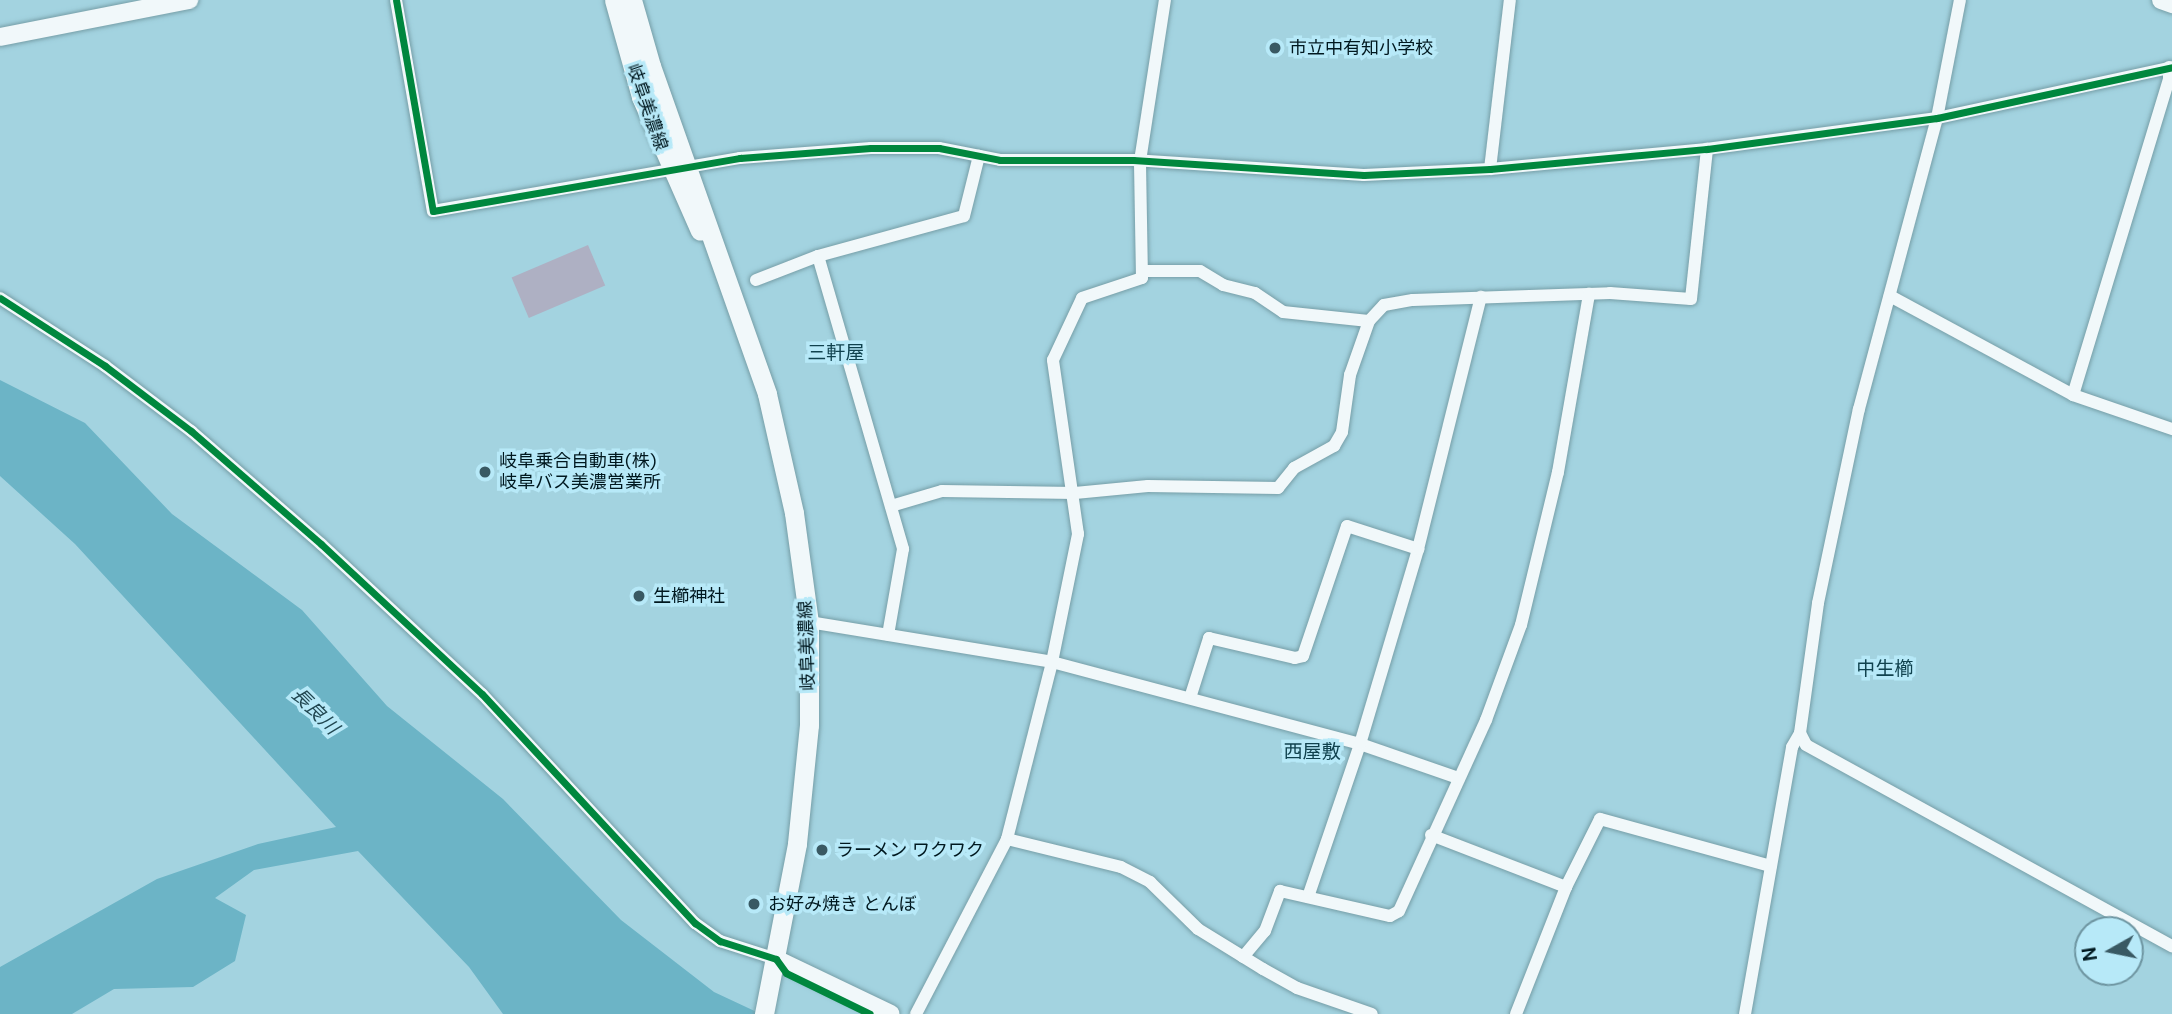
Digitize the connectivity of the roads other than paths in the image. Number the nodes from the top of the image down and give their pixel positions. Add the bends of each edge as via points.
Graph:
1 (396, 0) edge
2 (614, 0) edge
3 (632, 0) edge
4 (1165, 0) edge
5 (1510, 0) edge
6 (1960, 0) edge
7 (2161, 0) edge
8 (178, 1) edge
9 (2172, 4) edge
10 (0, 37) edge
11 (2170, 67) edge
12 (1937, 118) junction
13 (1707, 149) junction
14 (979, 156) junction
15 (1140, 162) junction
16 (677, 168) junction
17 (1490, 169) junction
18 (818, 256) junction
19 (1144, 271) junction
20 (756, 280) dead end
21 (1589, 294) junction
22 (1890, 296) junction
23 (1481, 297) junction
24 (0, 298) edge
25 (1369, 321) junction
26 (2073, 395) junction
27 (2172, 429) edge
28 (1075, 493) junction
29 (891, 506) junction
30 (1418, 549) junction
31 (808, 622) junction
32 (888, 635) junction
33 (1052, 662) junction
34 (1190, 698) junction
35 (1800, 733) junction
36 (1360, 744) junction
37 (1458, 778) junction
38 (1431, 835) junction
39 (1007, 839) junction
40 (1771, 866) junction
41 (1566, 887) junction
42 (1308, 897) junction
43 (2172, 946) edge
44 (1243, 957) junction
45 (776, 960) junction
46 (764, 1014) edge
47 (891, 1014) edge
48 (916, 1014) edge
49 (1372, 1014) edge
50 (1516, 1014) edge
51 (1745, 1014) edge

1 - 16 street via 433,211
2 - 16 main road, 岐阜美濃線 via 641,97
3 - 16 main road, 岐阜美濃線
4 - 15 street
5 - 17 street
6 - 12 street
7 - 9 street
8 - 10 street
11 - 12 street
11 - 26 street
12 - 13 street
12 - 22 street
13 - 17 street
13 - 21 street via 1691,299
14 - 15 street
14 - 16 street via 939,148 871,148
14 - 18 street via 964,216
15 - 17 street via 1364,175
15 - 19 street
16 - 31 main road, 岐阜美濃線 via 729,284 767,394 794,513
18 - 20 street
18 - 29 street
19 - 25 street via 1200,271 1223,285 1255,293 1283,312
19 - 28 street via 1137,282 1082,298 1053,360
21 - 23 street
21 - 37 street via 1558,472 1521,625 1486,720
22 - 26 street
22 - 35 street via 1859,409 1818,603
23 - 25 street via 1384,305
23 - 30 street
24 - 45 street via 105,366 191,431 321,544 482,694 695,923 720,941
25 - 28 street via 1350,375 1342,432 1334,446 1294,468 1278,488 1148,486
26 - 27 street
28 - 29 street via 942,491
28 - 33 street via 1077,548
29 - 32 street via 903,549
30 - 34 street via 1347,526 1303,656 1209,638
30 - 36 street
31 - 32 street
31 - 45 main road, 岐阜美濃線 via 808,738 797,844
32 - 33 street
33 - 34 street
33 - 39 street
34 - 36 street
35 - 40 street via 1793,747
35 - 43 street via 1806,745
36 - 37 street
36 - 42 street
37 - 38 street
38 - 41 street
38 - 42 street via 1399,911 1390,916
39 - 44 street via 1121,867 1150,882 1198,929
39 - 48 street
40 - 41 street via 1600,819
40 - 51 street
41 - 50 street
42 - 44 street via 1280,891 1265,931
44 - 49 street via 1297,988
45 - 46 main road, 岐阜美濃線
45 - 47 street

